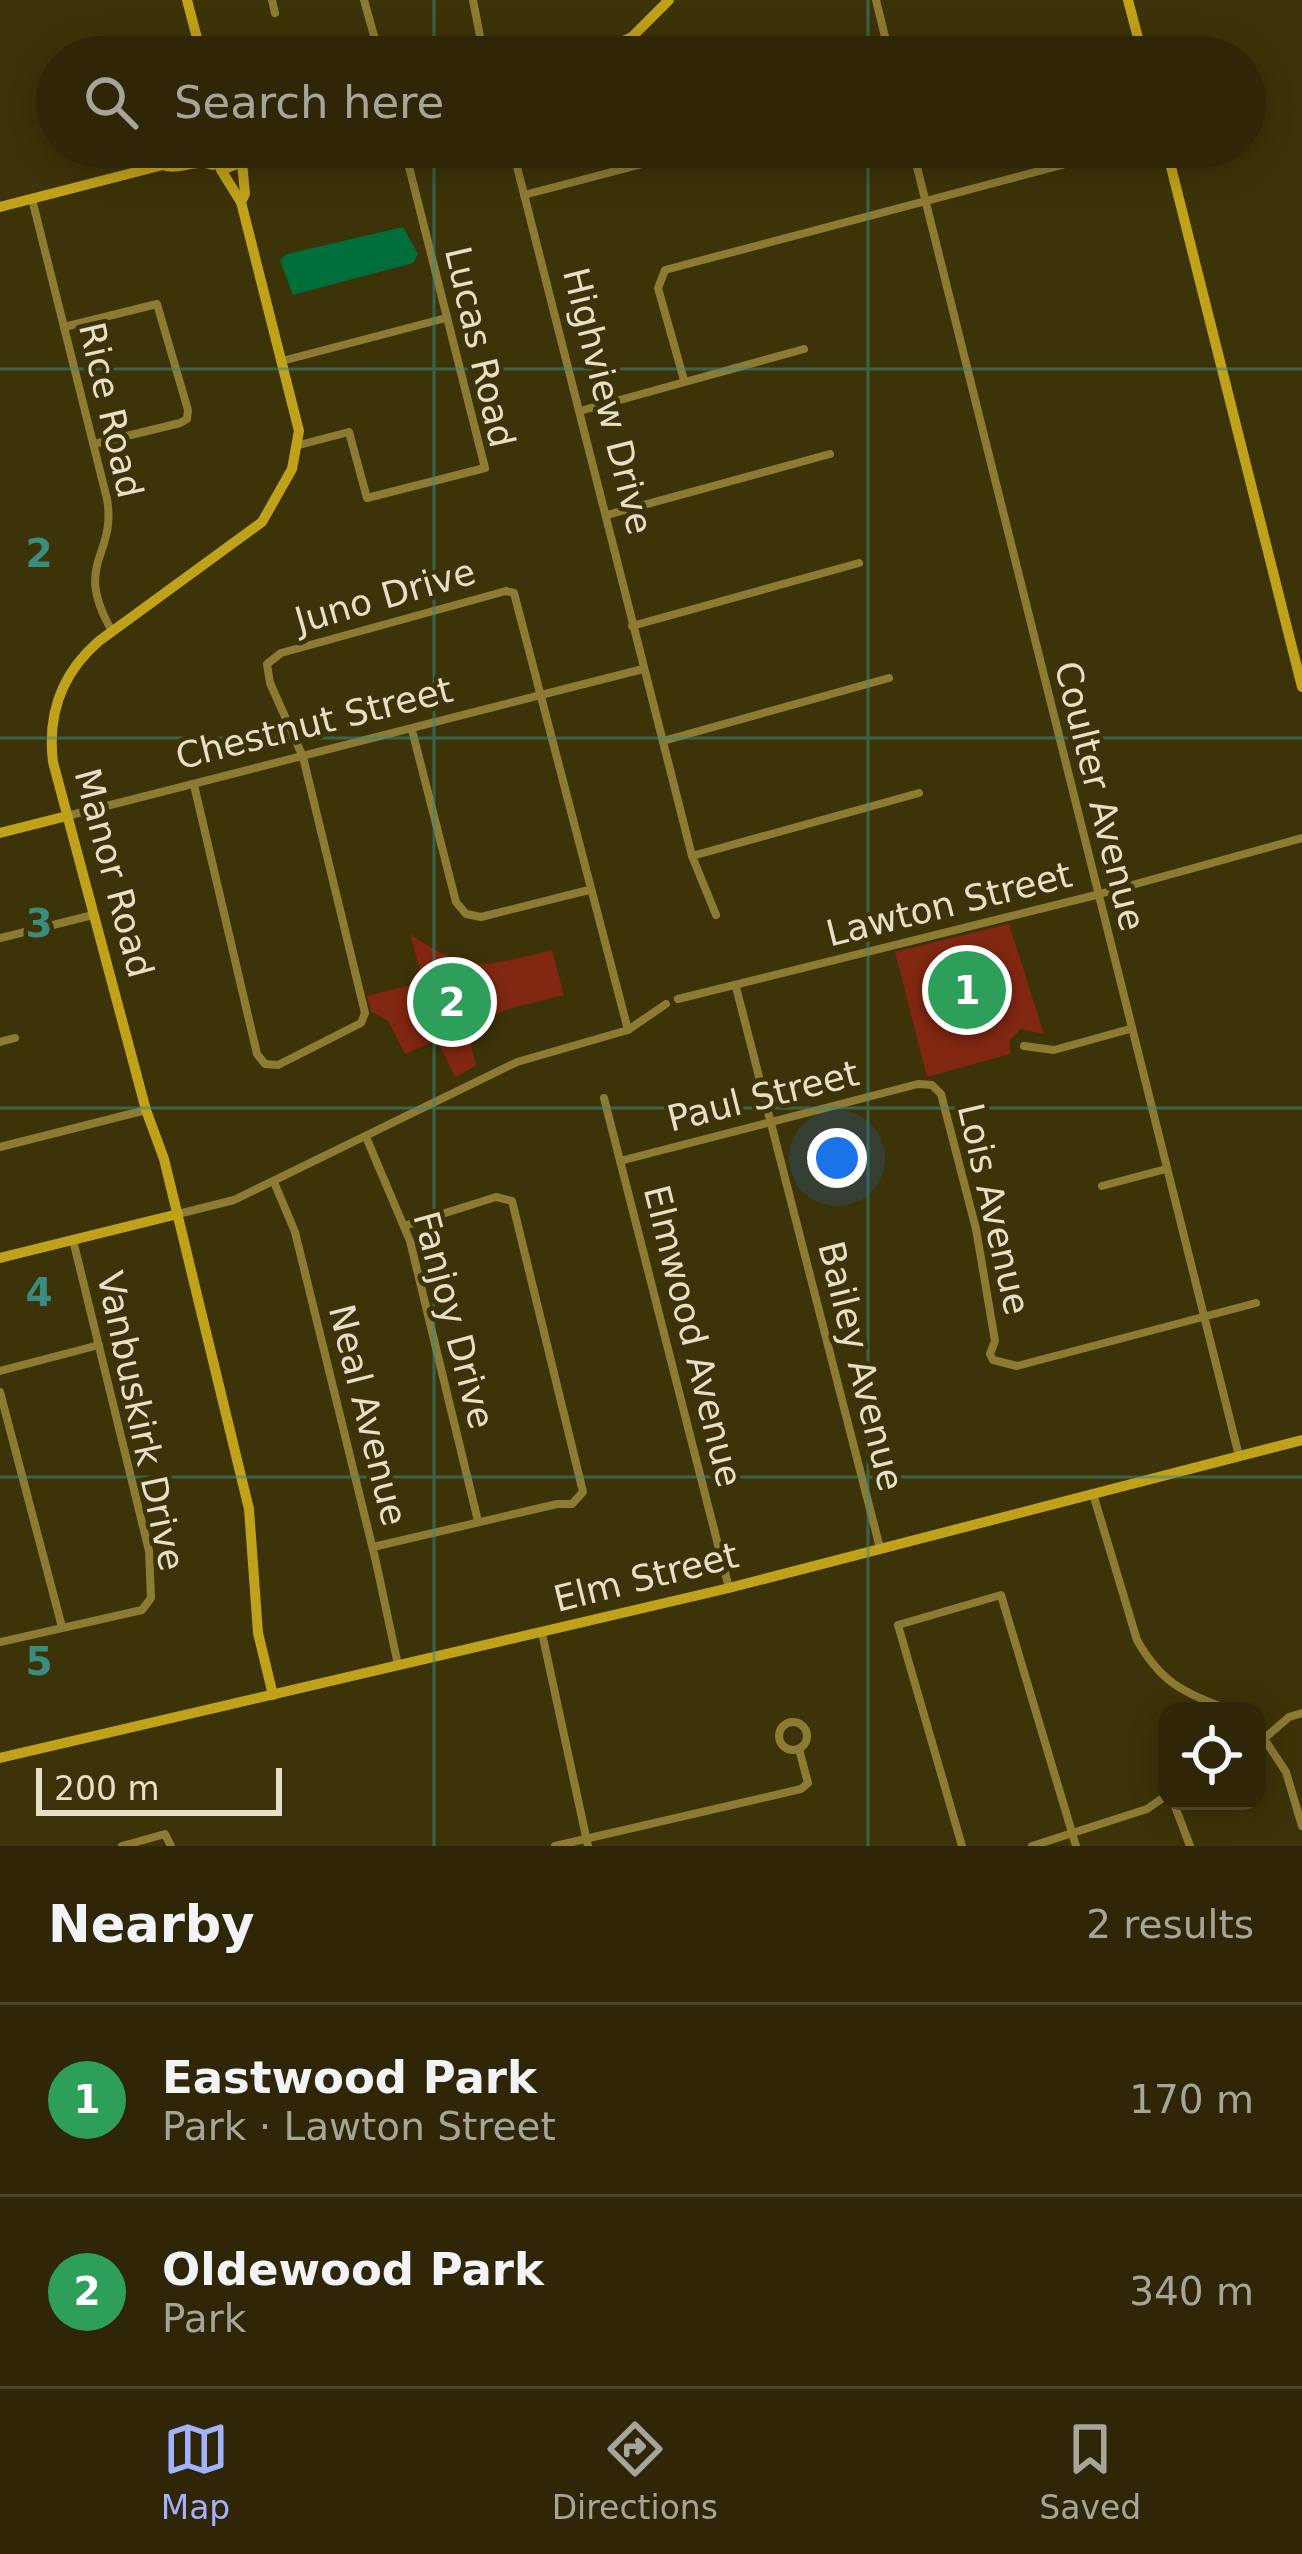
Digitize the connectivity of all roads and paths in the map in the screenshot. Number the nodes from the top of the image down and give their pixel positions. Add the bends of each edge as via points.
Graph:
1 (187, 0) edge
2 (272, 0) edge
3 (364, 0) edge
4 (473, 0) edge
5 (669, 0) edge
6 (876, 0) edge
7 (1128, 0) edge
8 (274, 13) dead end
9 (196, 36) edge
10 (374, 36) edge
11 (482, 36) edge
12 (633, 36) edge
13 (885, 36) edge
14 (1137, 36) edge
15 (151, 168) edge
16 (218, 168) edge
17 (244, 168) edge
18 (409, 168) edge
19 (517, 168) edge
20 (627, 168) edge
21 (917, 168) edge
22 (1052, 168) edge
23 (1171, 168) edge
24 (524, 195) junction
25 (32, 199) junction
26 (241, 202) junction
27 (926, 202) junction
28 (0, 207) edge
29 (446, 318) junction
30 (64, 327) junction
31 (804, 349) dead end
32 (281, 361) junction
33 (684, 380) junction
34 (580, 411) junction
35 (94, 444) junction
36 (299, 446) junction
37 (830, 454) dead end
38 (607, 515) junction
39 (859, 563) dead end
40 (632, 626) junction
41 (112, 632) junction
42 (643, 670) junction
43 (889, 678) dead end
44 (1302, 687) edge
45 (542, 696) junction
46 (412, 730) junction
47 (663, 741) junction
48 (303, 757) junction
49 (194, 784) junction
50 (919, 794) dead end
51 (68, 816) junction
52 (0, 832) edge
53 (1302, 838) edge
54 (692, 856) junction
55 (590, 890) junction
56 (1096, 895) junction
57 (93, 915) junction
58 (716, 915) dead end
59 (0, 938) edge
60 (736, 987) junction
61 (678, 999) dead end
62 (666, 1004) dead end
63 (1130, 1029) junction
64 (628, 1030) junction
65 (15, 1038) dead end
66 (0, 1042) edge
67 (1024, 1046) dead end
68 (918, 1084) joint
69 (604, 1098) dead end
70 (146, 1110) junction
71 (771, 1121) junction
72 (366, 1137) junction
73 (0, 1147) edge
74 (620, 1161) junction
75 (1166, 1169) junction
76 (274, 1182) junction
77 (1102, 1186) dead end
78 (178, 1214) junction
79 (404, 1226) junction
80 (73, 1240) junction
81 (0, 1258) edge
82 (1256, 1303) dead end
83 (1204, 1316) junction
84 (99, 1345) junction
85 (0, 1371) edge
86 (0, 1392) edge
87 (1302, 1440) edge
88 (1238, 1456) junction
89 (1093, 1494) junction
90 (478, 1521) junction
91 (373, 1547) junction
92 (880, 1550) junction
93 (729, 1588) junction
94 (62, 1627) junction
95 (542, 1633) junction
96 (0, 1642) edge
97 (398, 1665) junction
98 (273, 1695) junction
99 (1204, 1702) edge
100 (1302, 1713) edge
101 (1266, 1736) joint
102 (799, 1748) dead end
103 (0, 1759) edge
104 (1158, 1804) edge
105 (1175, 1810) edge
106 (1302, 1826) edge
107 (1073, 1834) junction
108 (587, 1842) edge
109 (122, 1846) edge
110 (170, 1846) edge
111 (555, 1846) edge
112 (962, 1846) edge
113 (1032, 1846) edge
114 (1076, 1846) edge
115 (1190, 1846) edge

1 - 9 street
2 - 8 street
3 - 10 street
4 - 11 street
5 - 12 street
6 - 13 street
7 - 14 street
15 - 25 street
16 - 26 street
17 - 26 street
18 - 29 street, Lucas Road
19 - 24 street, Highview Drive
20 - 24 street
21 - 27 street, Coulter Avenue
22 - 27 street
23 - 44 street
24 - 34 street, Highview Drive
25 - 28 street
25 - 30 street, Rice Road
26 - 32 street
27 - 33 street via 665,270 658,287
27 - 56 street, Coulter Avenue
29 - 32 street
29 - 36 street, Lucas Road via 484,468 367,498 349,432
30 - 35 street, Rice Road
30 - 35 street via 158,304 188,410 180,423
31 - 33 street
32 - 36 street
33 - 34 street
34 - 38 street, Highview Drive
35 - 41 street, Rice Road via 109,511 94,587
36 - 41 street, Manor Road via 262,522
37 - 38 street
38 - 40 street, Highview Drive
39 - 40 street
40 - 42 street, Highview Drive
41 - 51 street, Manor Road via 79,660 53,713 53,762
42 - 45 street, Chestnut Street
42 - 47 street
43 - 47 street
45 - 46 street, Chestnut Street
45 - 48 street, Juno Drive via 518,597 506,591 273,657 267,674
45 - 55 street
46 - 48 street, Chestnut Street
46 - 55 street via 456,902 466,914
47 - 54 street
48 - 49 street, Chestnut Street
48 - 49 street via 365,1013 361,1023 278,1065 257,1054
49 - 51 street, Chestnut Street
50 - 54 street
51 - 52 street, Chestnut Street
51 - 57 street, Manor Road
53 - 56 street, Lawton Street
54 - 58 street
55 - 64 street
56 - 60 street, Lawton Street
56 - 63 street, Coulter Avenue
57 - 59 street
57 - 70 street, Manor Road
60 - 61 street, Lawton Street
60 - 71 street, Bailey Avenue
62 - 64 street
63 - 67 street via 1054,1050
63 - 75 street, Coulter Avenue
64 - 72 street via 518,1062
65 - 66 street
68 - 71 street, Paul Street
68 - 83 street, Lois Avenue via 941,1094 976,1229 992,1360 1017,1366
69 - 74 street, Elmwood Avenue
70 - 73 street
70 - 78 street, Manor Road
71 - 74 street, Paul Street
71 - 92 street, Bailey Avenue
72 - 76 street
72 - 79 street, Fanjoy Drive
74 - 93 street, Elmwood Avenue
75 - 77 street
75 - 83 street, Coulter Avenue
76 - 78 street
76 - 91 street, Neal Avenue via 295,1232
78 - 80 street
78 - 98 street, Manor Road via 249,1509 258,1633
79 - 90 street, Fanjoy Drive
79 - 90 street via 496,1197 514,1206 583,1492 572,1504
80 - 81 street
80 - 84 street, Vanbuskirk Drive
82 - 83 street
83 - 88 street, Coulter Avenue
84 - 85 street
84 - 94 street, Vanbuskirk Drive via 149,1551 151,1598 142,1610
86 - 94 street
87 - 88 street, Elm Street
88 - 89 street, Elm Street
89 - 92 street, Elm Street
89 - 99 street via 1143,1651 1164,1679
90 - 91 street
91 - 97 street, Neal Avenue
92 - 93 street, Elm Street
93 - 95 street, Elm Street
94 - 96 street, Vanbuskirk Drive
95 - 97 street, Elm Street
95 - 108 street
97 - 98 street, Elm Street
98 - 103 street, Elm Street
100 - 101 street
101 - 106 street
102 - 108 street via 808,1783 801,1790
104 - 107 street
105 - 115 street
107 - 112 street via 1001,1594 898,1625
107 - 113 street
107 - 114 street
108 - 111 street
109 - 110 street via 160,1834

